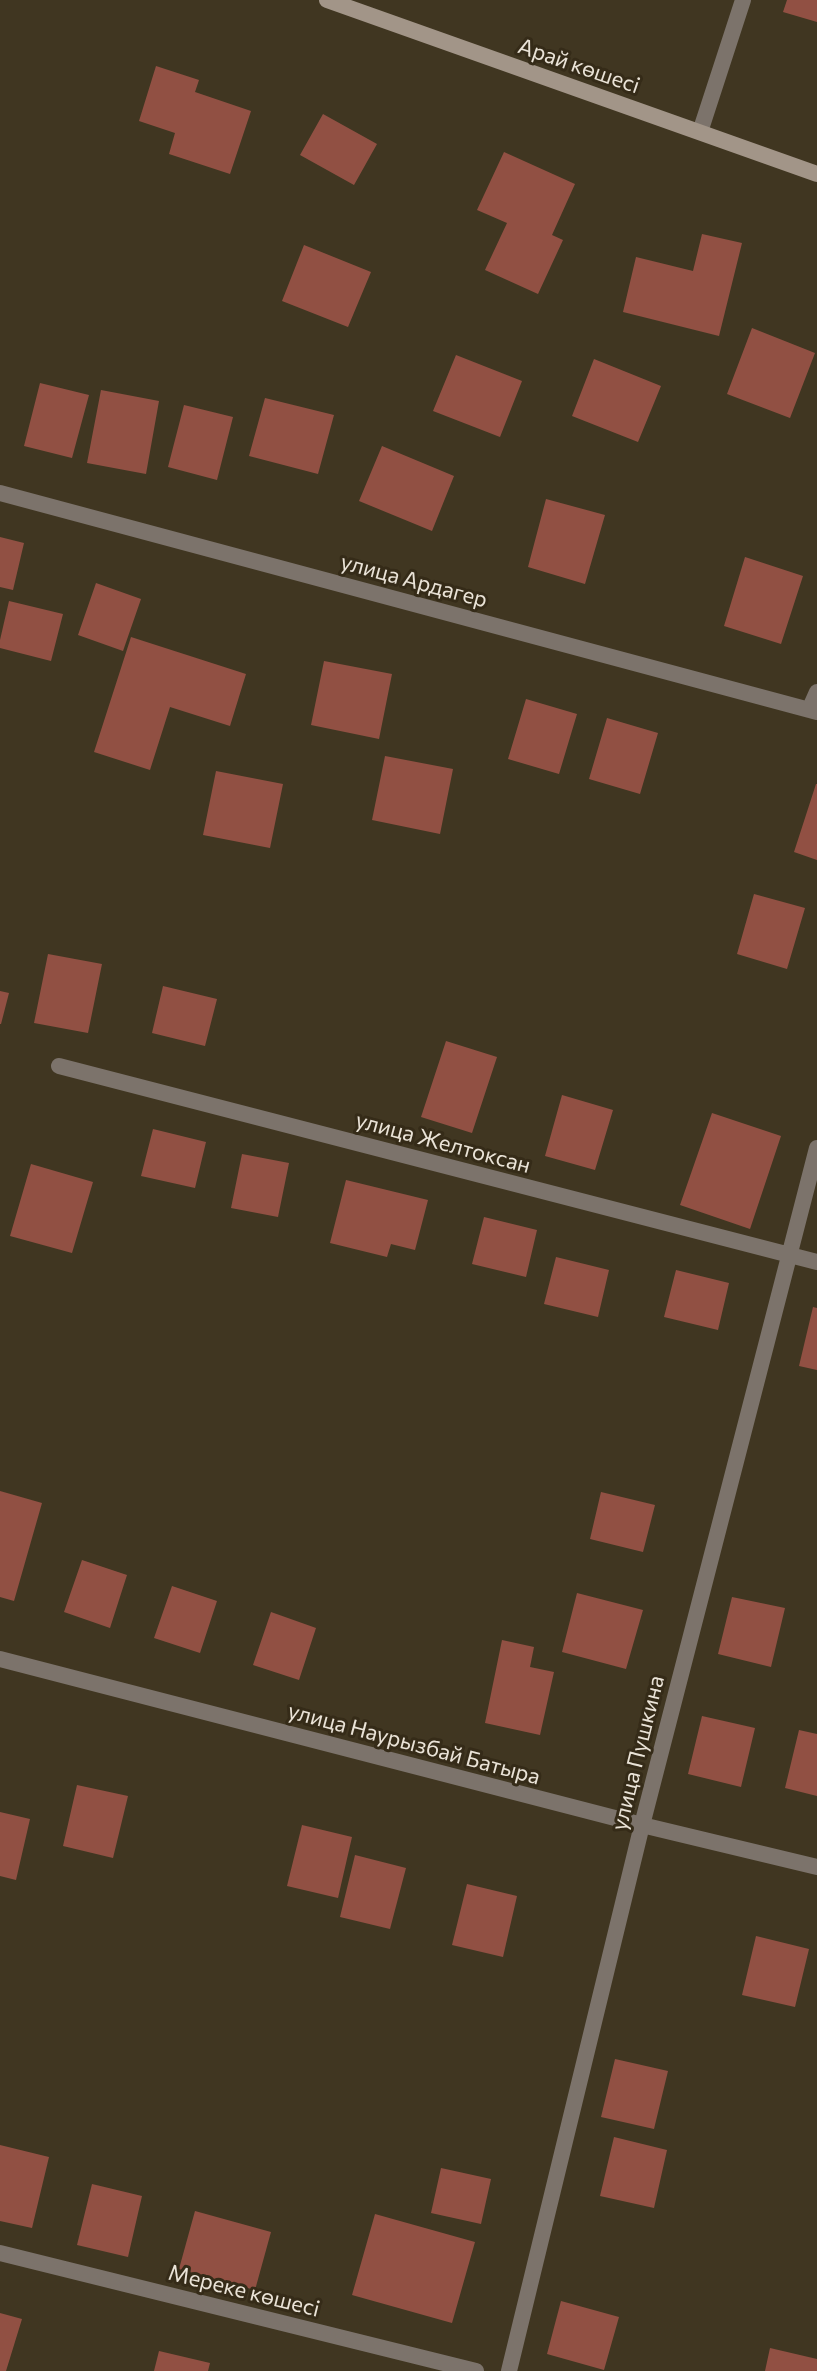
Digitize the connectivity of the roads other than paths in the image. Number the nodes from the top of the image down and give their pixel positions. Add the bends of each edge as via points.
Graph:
1 (327, 0) edge
2 (743, 0) edge
3 (700, 132) junction
4 (817, 174) edge
5 (0, 493) edge
6 (817, 692) edge
7 (813, 711) edge
8 (59, 1066) dead end
9 (817, 1148) edge
10 (788, 1255) junction
11 (817, 1262) edge
12 (0, 1659) edge
13 (642, 1825) junction
14 (817, 1867) edge
15 (0, 2253) edge
16 (476, 2371) edge
17 (509, 2371) edge

1 - 3 main road, Арай көшесі
2 - 3 street
3 - 4 main road, Арай көшесі
5 - 7 street, улица Ардагер
6 - 7 street
8 - 10 street, улица Желтоксан
9 - 10 street, улица Пушкина
10 - 11 street, улица Желтоксан
10 - 13 street, улица Пушкина
12 - 13 street, улица Наурызбай Батыра
13 - 14 street, улица Наурызбай Батыра
13 - 17 street, улица Пушкина
15 - 16 street, Мереке көшесі

